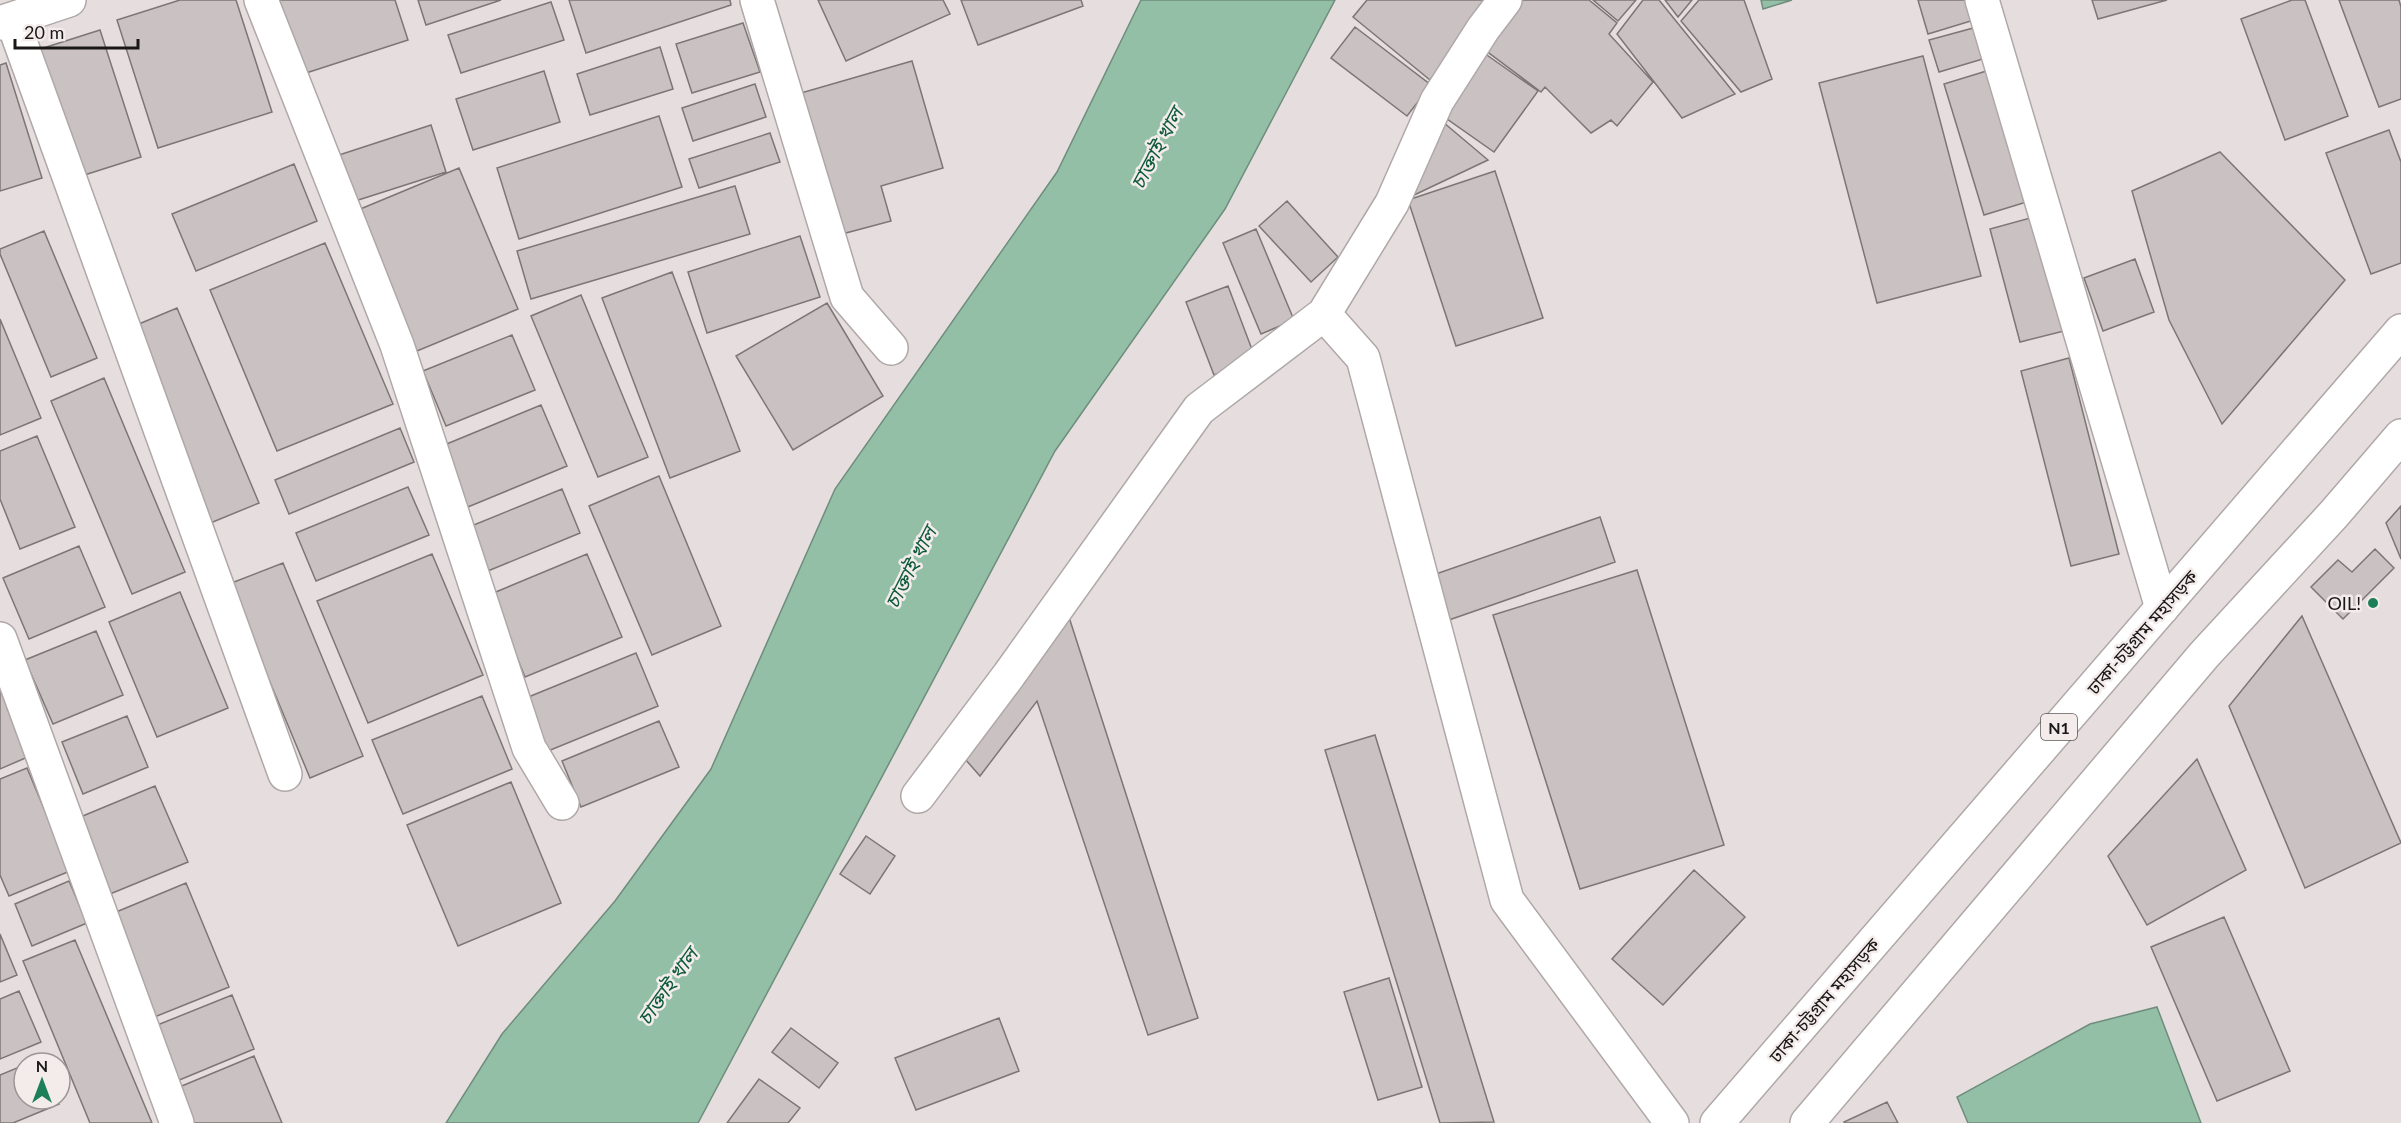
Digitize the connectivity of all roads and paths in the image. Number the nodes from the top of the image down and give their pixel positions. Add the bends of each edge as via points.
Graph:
1 (69, 0) edge
2 (261, 0) edge
3 (757, 0) edge
4 (1505, 0) edge
5 (1982, 0) edge
6 (6, 21) edge
7 (1324, 314) junction
8 (2401, 331) edge
9 (891, 348) dead end
10 (2401, 436) edge
11 (2162, 608) junction
12 (0, 639) edge
13 (285, 774) dead end
14 (918, 796) dead end
15 (562, 803) dead end
16 (177, 1123) edge
17 (1672, 1123) edge
18 (1717, 1123) edge
19 (1807, 1123) edge

1 - 6 main road
2 - 15 main road via 397,345 529,748
3 - 9 main road via 847,297
4 - 7 main road via 1437,101 1392,203
5 - 11 main road
6 - 13 main road
7 - 14 main road via 1199,409
7 - 17 main road via 1363,358 1507,900
8 - 11 main road, ঢাকা-চট্টগ্রাম মহাসড়ক / N1
10 - 19 main road via 2204,655
11 - 18 main road, ঢাকা-চট্টগ্রাম মহাসড়ক / N1
12 - 16 main road

